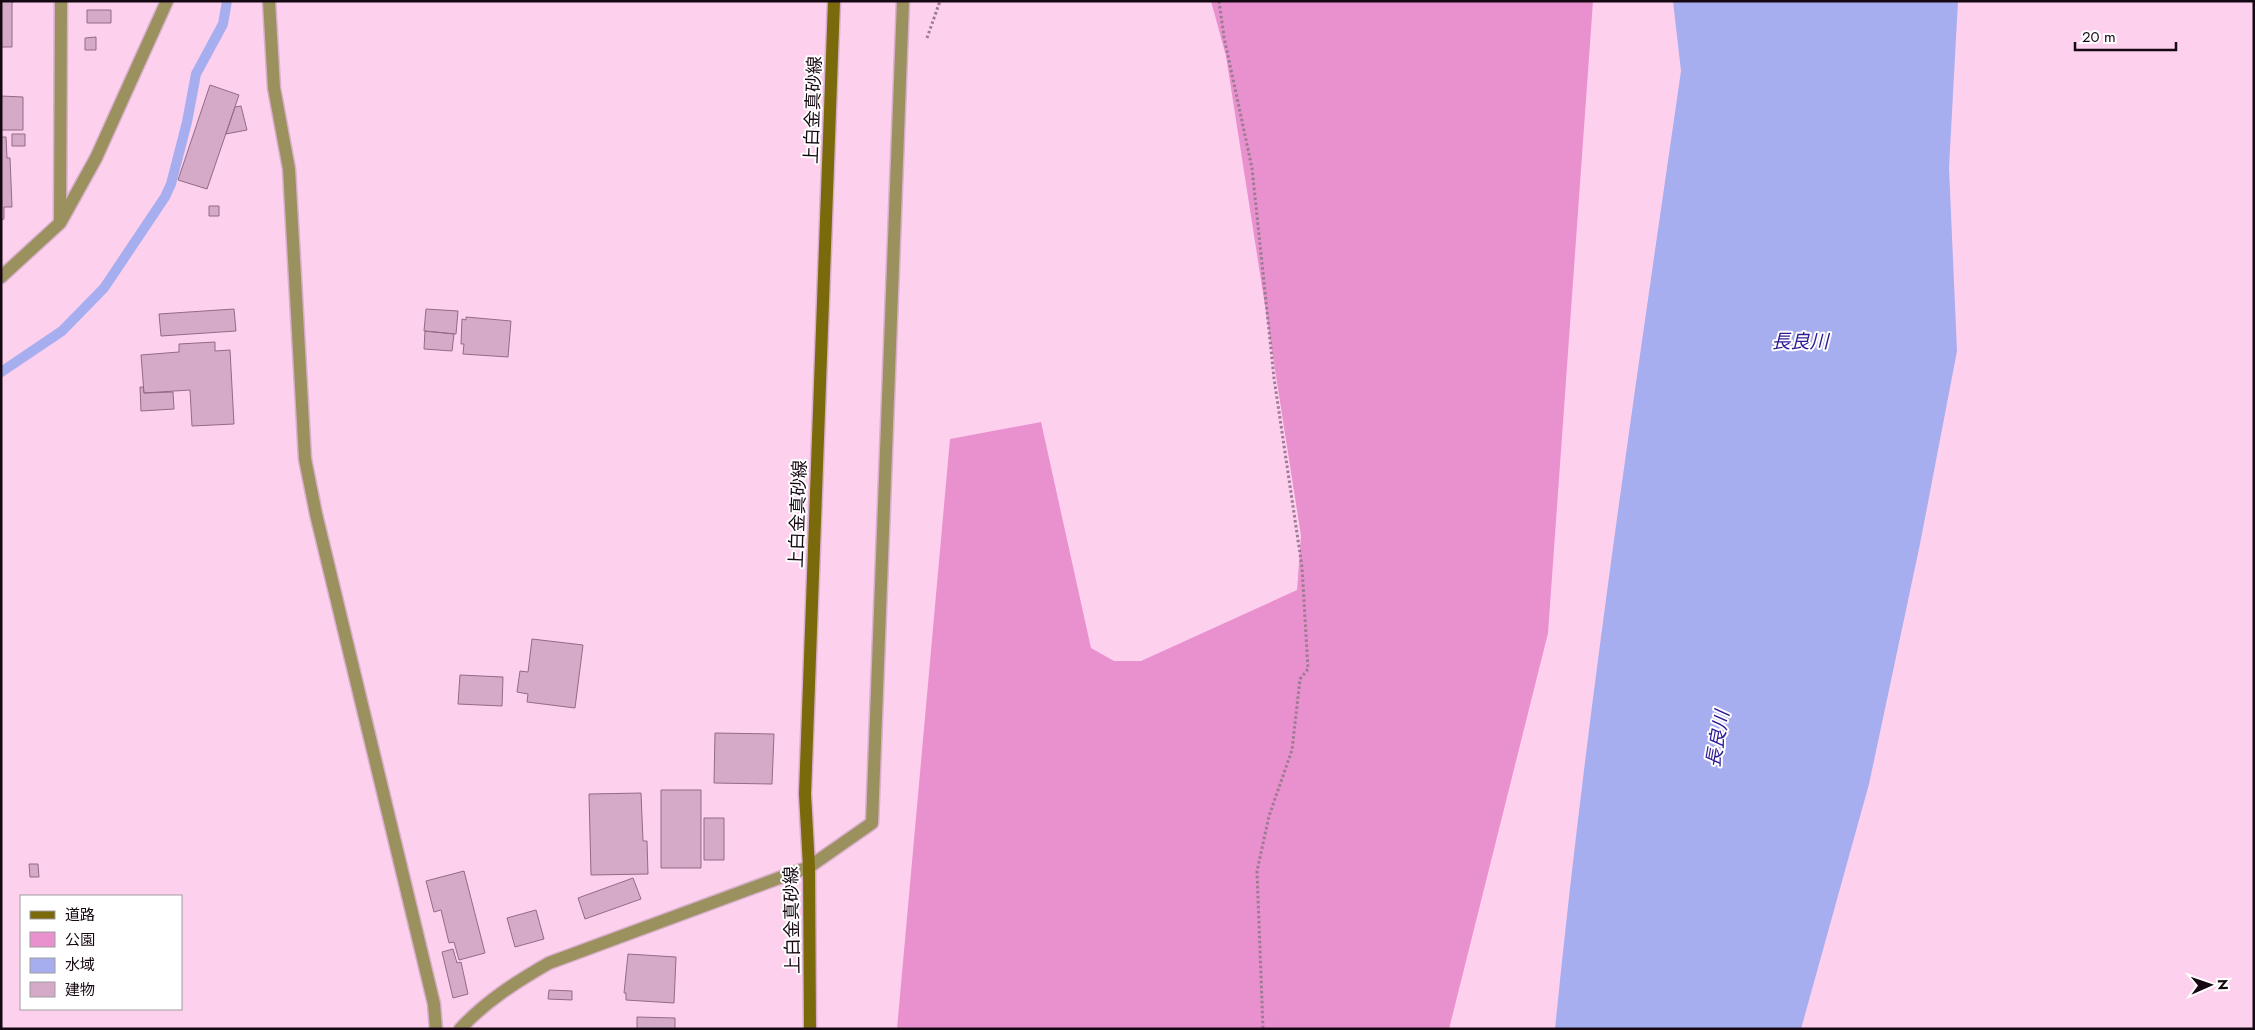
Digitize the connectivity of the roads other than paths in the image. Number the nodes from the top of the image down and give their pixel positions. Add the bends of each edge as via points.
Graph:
1 (61, 1) edge
2 (168, 1) edge
3 (269, 1) edge
4 (834, 1) edge
5 (903, 1) edge
6 (60, 223) junction
7 (1, 276) edge
8 (809, 867) junction
9 (436, 1029) edge
10 (460, 1029) edge
11 (810, 1029) edge

1 - 6 street
2 - 6 street via 96,158
3 - 9 street via 274,88 289,169 305,459 434,1004
4 - 8 main road, 上白金真砂線 via 805,794
5 - 8 street via 872,823
6 - 7 street
8 - 10 street via 549,963 480,1008
8 - 11 main road, 上白金真砂線

